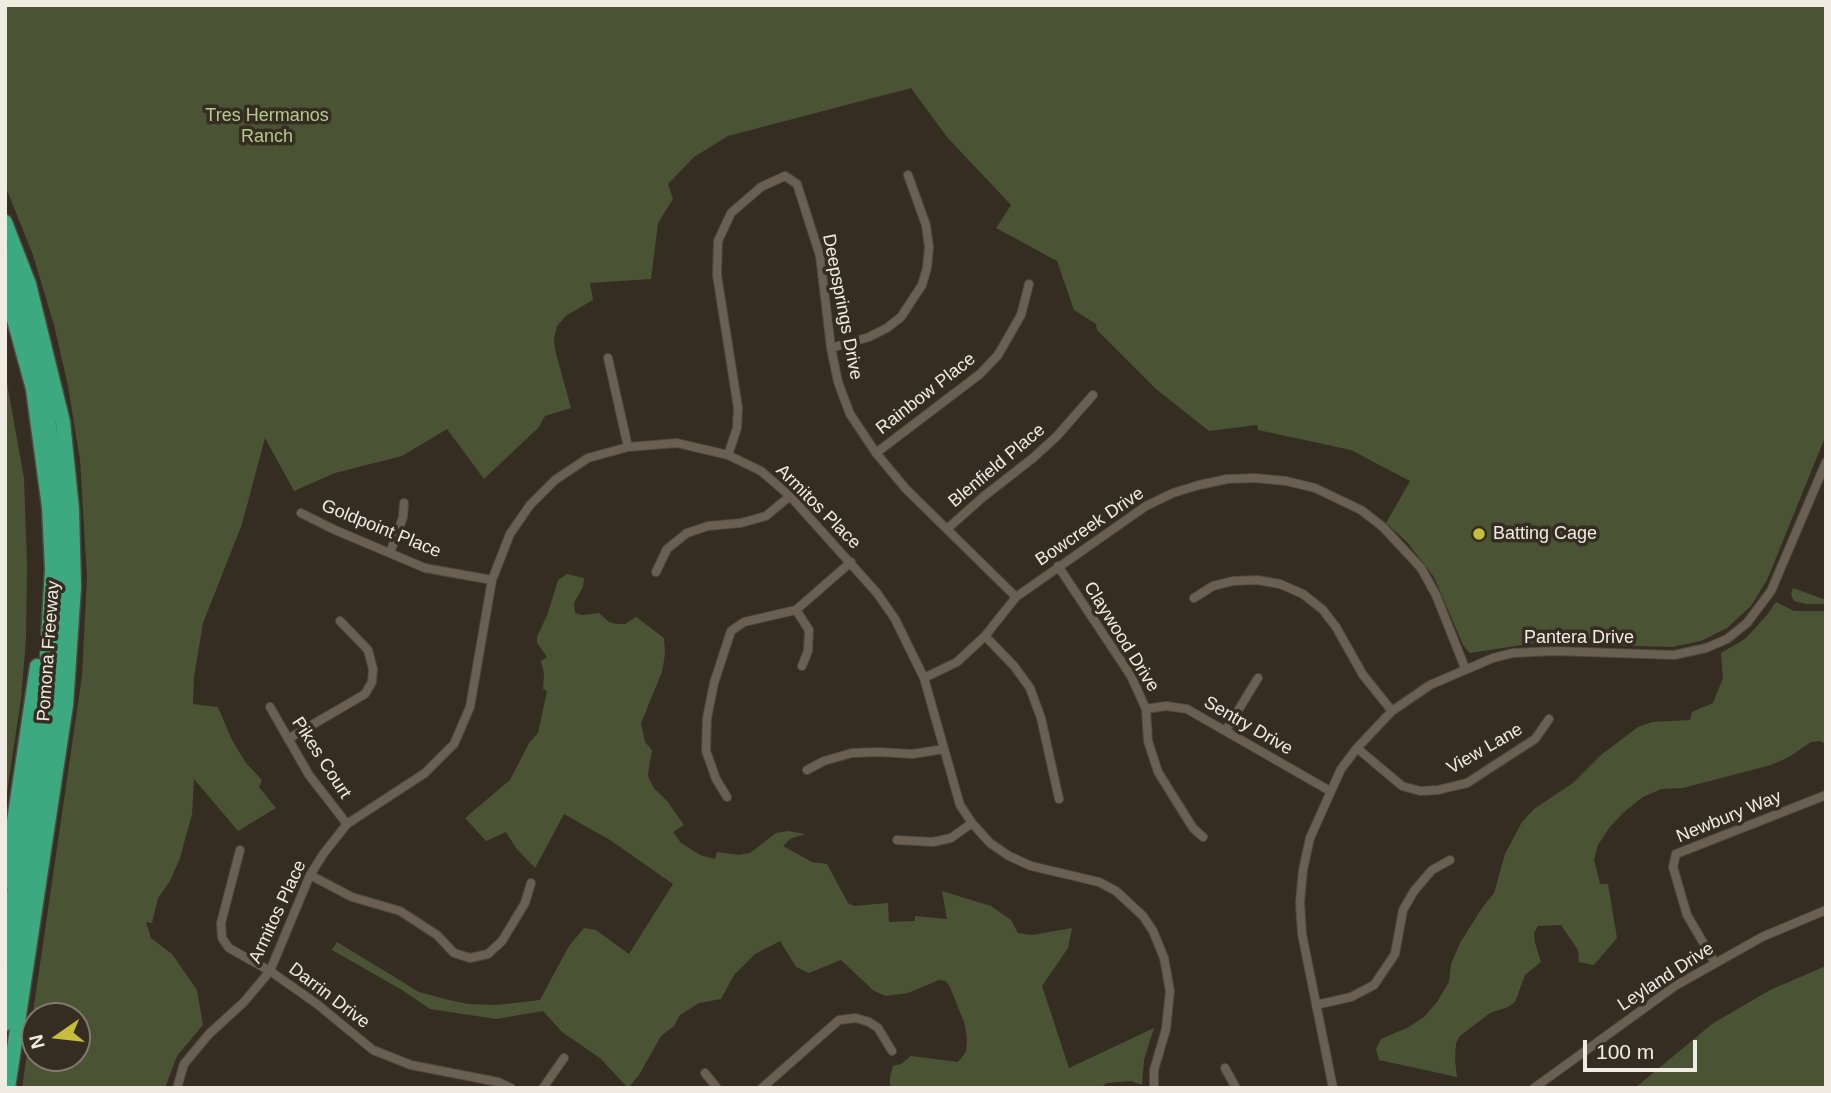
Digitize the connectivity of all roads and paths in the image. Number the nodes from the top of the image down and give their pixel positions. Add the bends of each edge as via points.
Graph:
1 (908, 175) dead end
2 (5, 222) edge
3 (5, 255) edge
4 (1030, 284) dead end
5 (5, 287) edge
6 (5, 311) edge
7 (831, 348) junction
8 (608, 358) dead end
9 (1093, 394) dead end
10 (628, 447) junction
11 (876, 453) junction
12 (728, 455) junction
13 (1826, 462) edge
14 (790, 496) junction
15 (404, 503) dead end
16 (300, 513) dead end
17 (947, 529) junction
18 (390, 554) junction
19 (851, 562) junction
20 (1058, 566) junction
21 (656, 572) dead end
22 (492, 580) junction
23 (1016, 597) junction
24 (1194, 598) dead end
25 (796, 610) junction
26 (340, 621) dead end
27 (985, 636) junction
28 (802, 667) dead end
29 (1465, 668) junction
30 (923, 678) junction
31 (1258, 678) dead end
32 (270, 707) dead end
33 (1146, 709) junction
34 (1392, 711) junction
35 (1549, 719) dead end
36 (1226, 730) junction
37 (288, 739) junction
38 (1357, 748) junction
39 (944, 749) junction
40 (807, 770) dead end
41 (1330, 791) junction
42 (1826, 795) edge
43 (727, 797) dead end
44 (1059, 799) dead end
45 (972, 823) junction
46 (347, 824) junction
47 (1203, 837) dead end
48 (897, 840) dead end
49 (240, 850) dead end
50 (1450, 860) dead end
51 (310, 874) junction
52 (5, 882) edge
53 (531, 883) dead end
54 (1826, 911) edge
55 (5, 954) edge
56 (1715, 963) junction
57 (270, 971) junction
58 (1316, 1005) junction
59 (5, 1024) edge
60 (892, 1051) dead end
61 (564, 1058) dead end
62 (1225, 1068) dead end
63 (705, 1073) dead end
64 (8, 1088) edge
65 (177, 1088) edge
66 (511, 1088) edge
67 (543, 1088) edge
68 (717, 1088) edge
69 (762, 1088) edge
70 (1154, 1088) edge
71 (1236, 1088) edge
72 (1333, 1088) edge
73 (1534, 1088) edge

1 - 7 street via 929,247 922,285 901,317 887,328
2 - 64 highway, Pomona Freeway via 29,284 63,422 74,587 66,705
3 - 59 highway via 47,402 59,505 61,623
4 - 11 street, Rainbow Place via 1021,315 981,374
5 - 55 highway via 37,415 52,569 46,676
6 - 52 highway, Pomona Freeway via 33,441 43,572 41,644
7 - 11 street, Deepsprings Drive via 850,414
7 - 12 street, Deepsprings Drive via 820,256 797,184 785,176 761,187 731,213 718,241 717,275 738,408
8 - 10 street
9 - 17 street, Blenfield Place via 1041,451
10 - 12 street, Armitos Place via 677,443
10 - 22 street, Armitos Place via 588,458 555,480 510,534
11 - 17 street, Deepsprings Drive
12 - 14 street, Armitos Place via 761,471
13 - 29 street, Pantera Drive via 1772,591 1747,623 1727,639 1674,654 1530,652
14 - 19 street, Armitos Place
14 - 21 street via 766,516 687,533 667,549
15 - 18 street
16 - 18 street, Goldpoint Place
17 - 23 street, Deepsprings Drive
18 - 22 street, Goldpoint Place via 425,568
19 - 25 street
19 - 30 street, Armitos Place via 895,619
20 - 23 street, Bowcreek Drive
20 - 29 street, Bowcreek Drive via 1146,506 1186,489 1255,478 1315,488 1361,510 1402,546 1436,595
20 - 33 street, Claywood Drive via 1131,676
22 - 46 street, Armitos Place via 470,707 454,744 425,773
23 - 27 street, Bowcreek Drive
24 - 34 street via 1213,586 1257,580 1303,594 1336,627 1363,675
25 - 28 street via 809,631
25 - 43 street via 744,622 731,631 707,718 706,751
26 - 37 street via 368,650 372,682 365,694
27 - 30 street, Bowcreek Drive via 957,662
27 - 44 street via 1030,688
29 - 34 street, Pantera Drive
30 - 39 street, Armitos Place
31 - 36 street
32 - 37 street, Pikes Court
33 - 36 street, Sentry Drive via 1187,709
33 - 47 street, Claywood Drive via 1148,741 1158,772
34 - 38 street, Pantera Drive
35 - 38 street, View Lane via 1535,739 1466,783 1438,790 1402,786
36 - 41 street, Sentry Drive
37 - 46 street, Pikes Court
38 - 41 street, Pantera Drive
39 - 40 street via 913,754 852,753
39 - 45 street, Armitos Place via 954,789
41 - 58 street, Pantera Drive via 1310,838 1300,902
42 - 56 street, Newbury Way via 1676,854 1673,867 1687,915
45 - 48 street via 951,838
45 - 70 street, Armitos Place via 1009,856 1116,891 1153,930 1170,991
46 - 51 street, Armitos Place
49 - 57 street, Darrin Drive via 221,923 222,938 229,948
50 - 58 street via 1432,870 1414,891 1404,910 1395,954 1374,985 1351,997
51 - 53 street via 352,897 400,911 437,935 454,953 470,958 488,954 502,941 525,903
51 - 57 street, Armitos Place
54 - 56 street, Leyland Drive via 1762,937
56 - 73 street, Leyland Drive via 1675,986
57 - 65 street, Armitos Place via 184,1064
57 - 66 street, Darrin Drive via 373,1049 411,1065
58 - 72 street, Pantera Drive
60 - 69 street via 869,1022 839,1020
61 - 67 street
62 - 71 street
63 - 68 street

